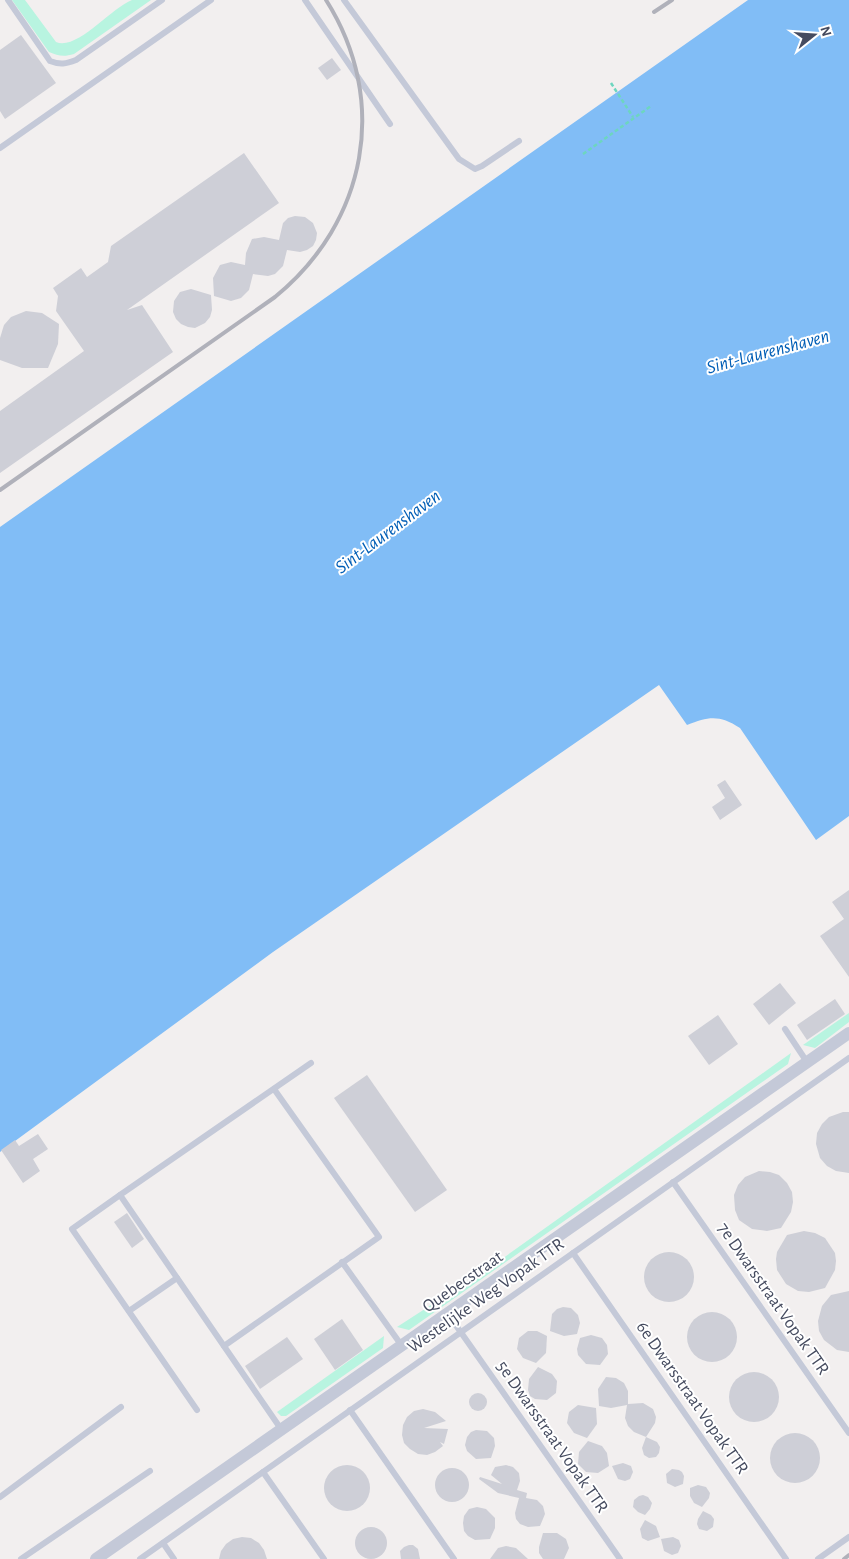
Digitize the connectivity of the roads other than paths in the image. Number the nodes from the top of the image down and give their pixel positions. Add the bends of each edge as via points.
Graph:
1 (8, 0) edge
2 (162, 0) edge
3 (211, 0) edge
4 (305, 0) edge
5 (344, 0) edge
6 (390, 124) dead end
7 (519, 141) dead end
8 (0, 148) edge
9 (784, 1029) dead end
10 (849, 1032) edge
11 (849, 1058) edge
12 (807, 1062) junction
13 (311, 1063) dead end
14 (274, 1089) junction
15 (673, 1182) junction
16 (120, 1196) junction
17 (572, 1253) junction
18 (342, 1262) junction
19 (177, 1278) junction
20 (129, 1311) junction
21 (448, 1314) junction
22 (460, 1332) junction
23 (224, 1346) junction
24 (402, 1346) junction
25 (121, 1407) dead end
26 (197, 1410) dead end
27 (350, 1410) junction
28 (281, 1429) junction
29 (849, 1434) edge
30 (150, 1471) dead end
31 (263, 1472) junction
32 (0, 1497) edge
33 (849, 1537) edge
34 (163, 1543) junction
35 (21, 1559) edge
36 (96, 1559) edge
37 (140, 1559) edge
38 (174, 1559) edge
39 (324, 1559) edge
40 (454, 1559) edge
41 (620, 1559) edge
42 (786, 1559) edge
43 (818, 1559) edge

1 - 2 lane via 50,61 67,64
3 - 8 lane
4 - 6 lane
5 - 7 lane via 459,159 476,169
9 - 12 lane
10 - 12 street, Quebecstraat
11 - 15 lane, Westelijke Weg Vopak TTR
12 - 21 street, Quebecstraat
13 - 14 lane
14 - 16 lane
14 - 18 lane via 379,1237
15 - 17 lane, Westelijke Weg Vopak TTR
15 - 29 lane, 7e Dwarsstraat Vopak TTR
16 - 19 lane
16 - 20 lane via 72,1229
17 - 22 lane, Westelijke Weg Vopak TTR
17 - 42 lane, 6e Dwarsstraat Vopak TTR
18 - 23 lane
18 - 24 lane
19 - 20 lane
19 - 23 lane
20 - 26 lane
21 - 22 lane, 5e Dwarsstraat Vopak TTR
21 - 24 street, Quebecstraat
22 - 27 lane, Westelijke Weg Vopak TTR
22 - 41 lane, 5e Dwarsstraat Vopak TTR
23 - 28 lane
24 - 28 street, Quebecstraat
25 - 32 lane
27 - 31 lane, Westelijke Weg Vopak TTR
27 - 40 lane
28 - 36 street, Quebecstraat
30 - 35 lane
31 - 34 lane, Westelijke Weg Vopak TTR
31 - 39 lane
33 - 43 lane
34 - 37 lane, Westelijke Weg Vopak TTR
34 - 38 lane

